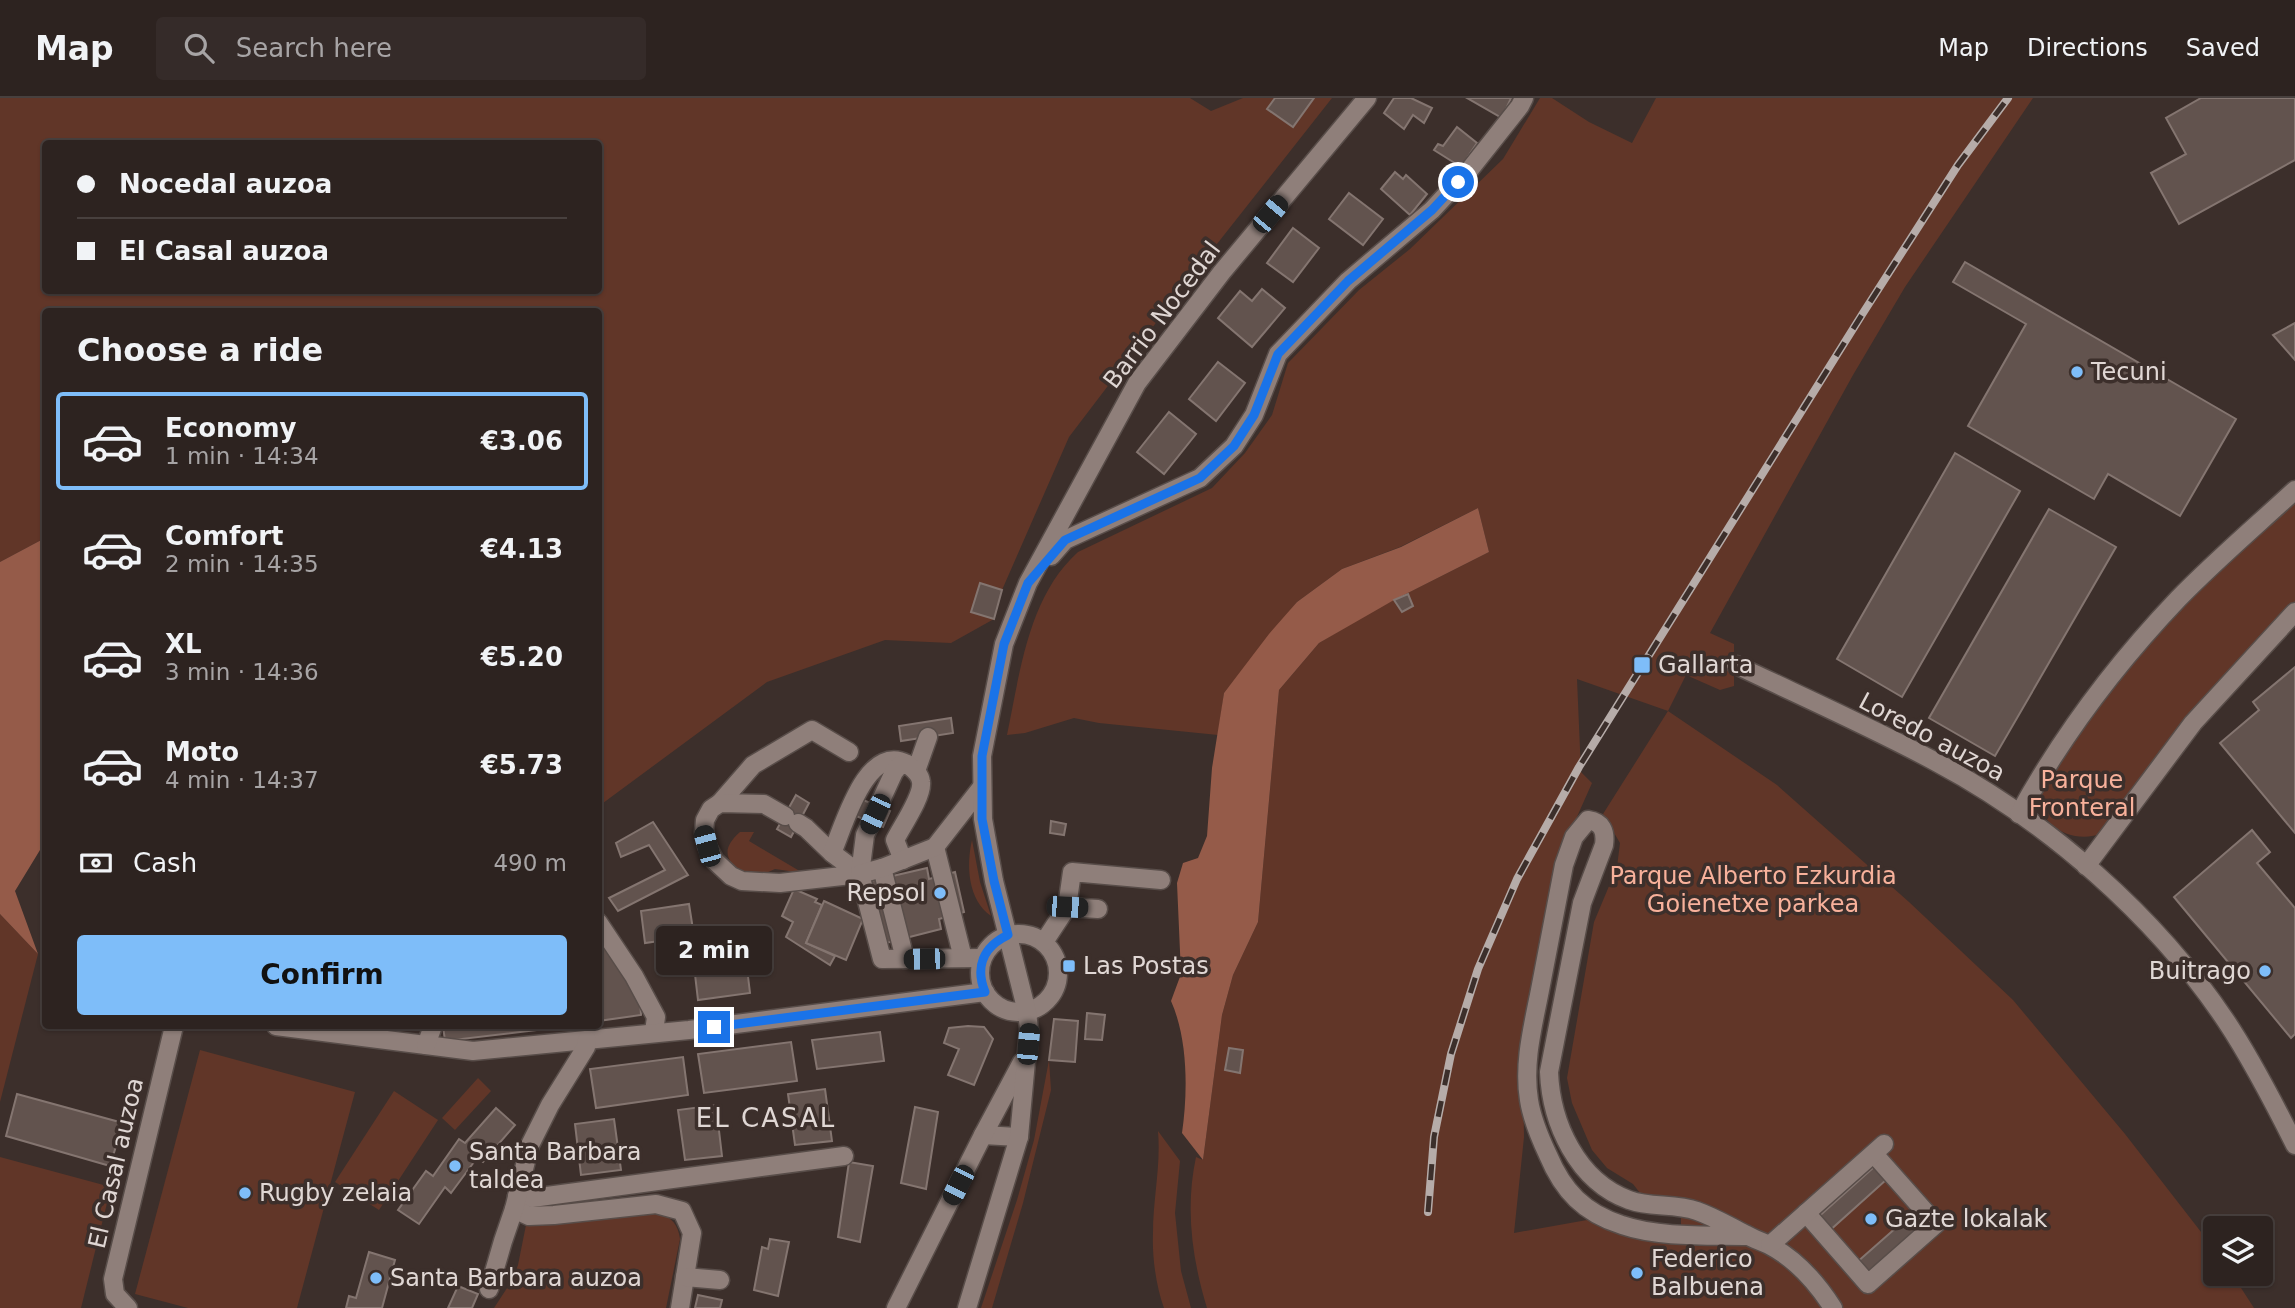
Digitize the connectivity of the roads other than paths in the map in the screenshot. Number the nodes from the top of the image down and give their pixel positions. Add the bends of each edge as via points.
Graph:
1 (1367, 98) edge
2 (1524, 98) edge
3 (2295, 490) edge
4 (1028, 583) junction
5 (2295, 612) edge
6 (1736, 665) dead end
7 (928, 737) dead end
8 (849, 751) dead end
9 (911, 767) junction
10 (981, 788) junction
11 (720, 803) junction
12 (2019, 814) junction
13 (935, 847) junction
14 (832, 853) junction
15 (903, 860) junction
16 (2086, 866) junction
17 (882, 868) junction
18 (860, 874) junction
19 (1161, 880) dead end
20 (1067, 907) junction
21 (1098, 909) dead end
22 (602, 928) edge
23 (1008, 935) junction
24 (1044, 942) junction
25 (963, 958) junction
26 (982, 958) junction
27 (905, 959) junction
28 (985, 992) junction
29 (1027, 1012) junction
30 (173, 1029) edge
31 (300, 1029) edge
32 (432, 1029) edge
33 (654, 1032) junction
34 (587, 1040) junction
35 (426, 1045) junction
36 (1027, 1053) junction
37 (983, 1135) junction
38 (1018, 1137) junction
39 (2294, 1140) edge
40 (844, 1156) dead end
41 (516, 1203) junction
42 (1806, 1213) junction
43 (1749, 1237) junction
44 (1770, 1245) junction
45 (685, 1277) junction
46 (720, 1280) dead end
47 (489, 1289) dead end
48 (128, 1308) edge
49 (680, 1308) edge
50 (897, 1308) edge
51 (967, 1308) edge
52 (1833, 1308) edge

1 - 4 street, Barrio Nocedal via 1222,272 1137,383
2 - 4 street via 1471,169 1432,210 1348,281 1278,354 1254,415 1234,446 1200,478 1065,540
3 - 12 street via 2178,599 2110,677 2049,761
4 - 10 street via 1004,644 982,756
5 - 16 street via 2193,723
6 - 12 street, Loredo auzoa via 1937,762
7 - 9 street
8 - 11 street via 812,730 753,765
9 - 14 street via 898,759 889,760 870,772
9 - 15 street via 921,780 920,792 895,840
9 - 18 street via 899,766 894,772 865,835
10 - 13 street
10 - 23 street via 982,819
11 - 14 street via 764,804 806,828
11 - 18 street via 711,809 704,832 715,861 731,876 754,883 780,883
12 - 16 street, Loredo auzoa
13 - 15 street
13 - 25 street
14 - 18 street
15 - 17 street
16 - 39 street, Loredo auzoa via 2148,925 2211,1000
17 - 18 street
17 - 27 street
18 - 27 street via 882,959
19 - 20 street via 1072,872
20 - 21 street
20 - 24 street
22 - 33 street via 656,1017
23 - 24 street via 1023,934
23 - 26 street via 997,940
23 - 29 street
24 - 29 street via 1057,963 1058,976 1049,999
25 - 26 street
25 - 27 street
26 - 28 street via 980,982
28 - 29 street via 1003,1009
28 - 33 street
29 - 36 street
30 - 48 street, El Casal auzoa via 113,1279 115,1294
31 - 35 street
32 - 35 street
33 - 34 street
34 - 35 street via 473,1051
34 - 41 street via 530,1145
36 - 37 street
36 - 38 street
37 - 38 street
37 - 50 street
38 - 51 street
40 - 41 street
41 - 45 street via 529,1216 656,1204 681,1211 692,1233
41 - 47 street
42 - 42 street via 1879,1149 1936,1224 1868,1284
42 - 44 street
43 - 43 street via 1694,1210 1628,1200 1581,1167 1568,1145 1549,1088 1549,1072 1582,904 1604,845 1602,827 1588,821 1574,837 1564,865 1529,1046 1527,1082 1534,1124 1562,1184 1600,1216 1652,1232
43 - 44 street
44 - 52 street via 1806,1273
45 - 46 street
45 - 49 street

